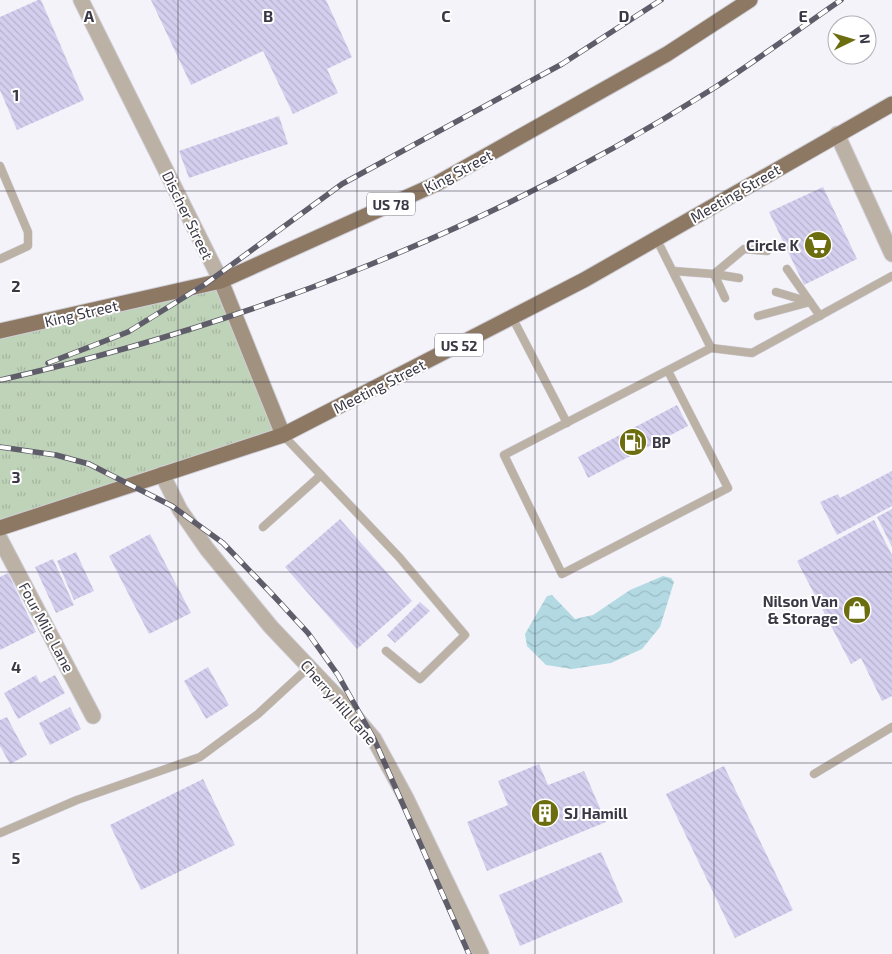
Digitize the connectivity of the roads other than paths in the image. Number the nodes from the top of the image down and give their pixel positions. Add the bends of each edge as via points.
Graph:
1 (81, 0) edge
2 (750, 0) edge
3 (892, 104) edge
4 (837, 134) junction
5 (0, 166) edge
6 (656, 238) junction
7 (767, 250) dead end
8 (892, 254) edge
9 (0, 259) edge
10 (787, 269) dead end
11 (673, 271) junction
12 (714, 274) junction
13 (892, 276) edge
14 (739, 278) dead end
15 (221, 281) junction
16 (776, 292) dead end
17 (725, 298) dead end
18 (810, 302) junction
19 (758, 316) dead end
20 (820, 316) junction
21 (512, 317) junction
22 (0, 332) edge
23 (711, 348) junction
24 (668, 371) junction
25 (567, 423) junction
26 (283, 435) junction
27 (162, 474) junction
28 (321, 476) junction
29 (263, 527) dead end
30 (0, 528) edge
31 (0, 539) edge
32 (386, 651) dead end
33 (309, 667) junction
34 (93, 716) dead end
35 (892, 727) edge
36 (814, 774) dead end
37 (0, 833) edge
38 (481, 954) edge

1 - 15 street, Discher Street
2 - 15 main road, King Street / US 78 via 666,54 436,184
3 - 4 main road, Meeting Street / US 52
4 - 6 main road, Meeting Street / US 52
4 - 8 street
5 - 9 lane via 28,232 28,246
6 - 11 lane
6 - 21 main road, Meeting Street / US 52
7 - 12 lane via 744,249
10 - 18 lane
11 - 12 lane
11 - 23 lane
12 - 14 lane
12 - 17 lane
13 - 20 lane
15 - 22 main road, King Street / US 78
15 - 26 street, Discher Street
16 - 18 lane
18 - 19 lane
18 - 20 lane
20 - 23 lane via 752,353
21 - 25 lane
21 - 26 main road, Meeting Street / US 52
23 - 24 lane
24 - 25 lane
24 - 25 lane via 728,488 562,574 504,455
26 - 27 main road, Meeting Street / US 52
26 - 28 lane
27 - 30 main road, Meeting Street / US 52
27 - 33 street, Cherry Hill Lane via 180,510 207,550
28 - 29 lane
28 - 32 lane via 399,557 465,635 420,679
31 - 34 street, Four Mile Lane
33 - 37 lane via 258,714 200,757 77,800
33 - 38 street, Cherry Hill Lane via 374,739
35 - 36 lane

